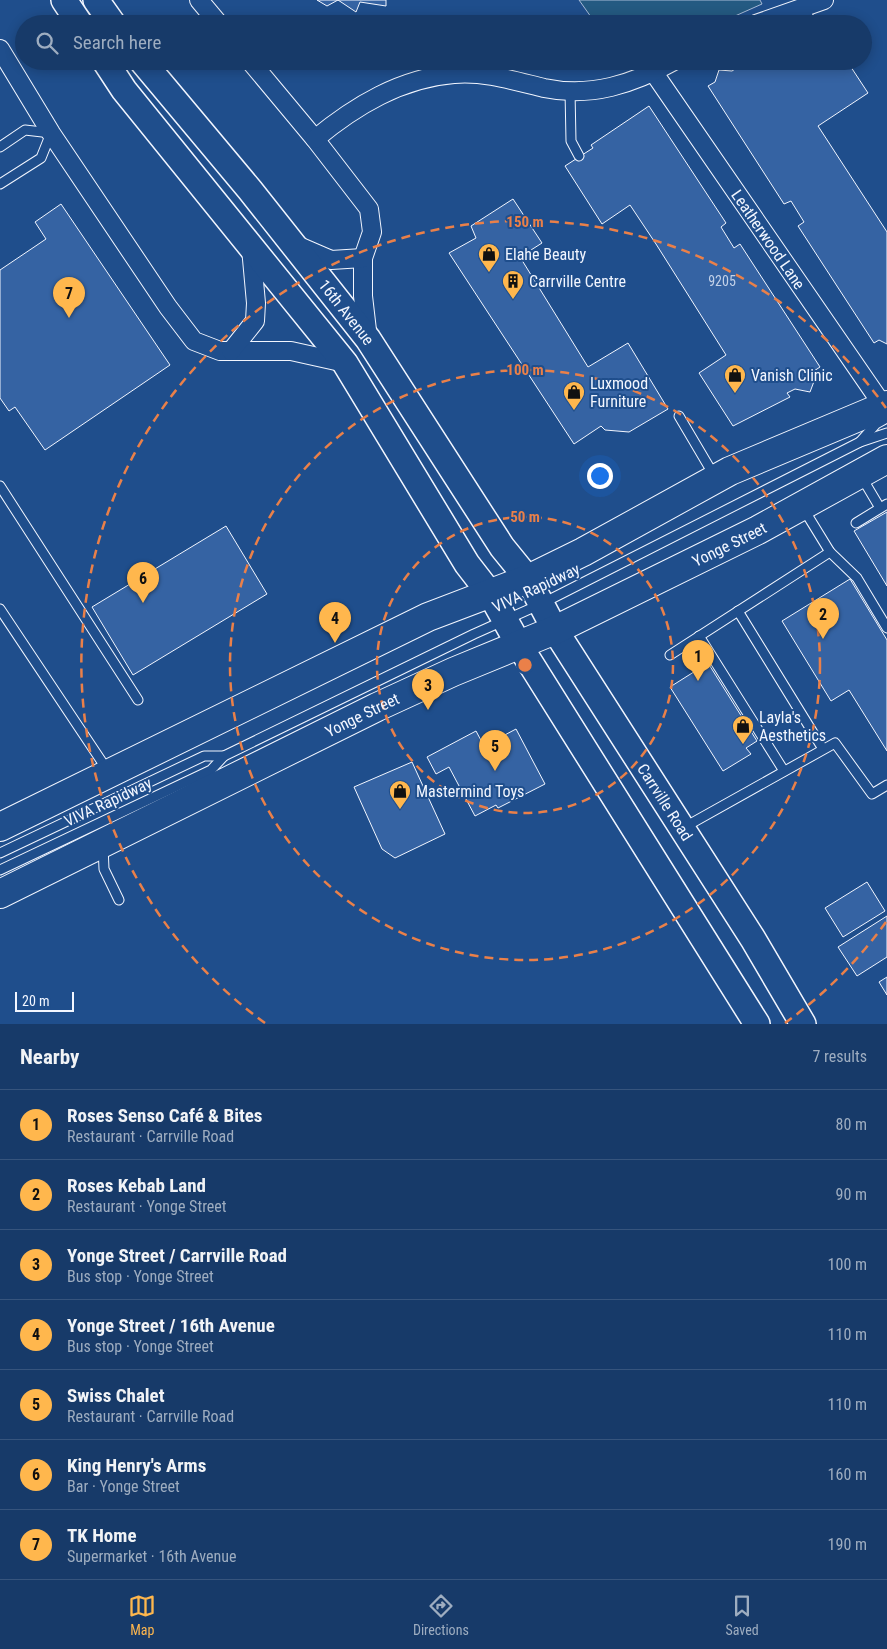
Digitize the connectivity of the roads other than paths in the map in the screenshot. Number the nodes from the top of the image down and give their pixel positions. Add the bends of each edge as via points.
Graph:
1 (64, 0) edge
2 (96, 0) edge
3 (199, 0) edge
4 (824, 0) edge
5 (803, 6) junction
6 (74, 15) edge
7 (107, 15) edge
8 (212, 15) edge
9 (780, 15) edge
10 (808, 15) edge
11 (0, 49) edge
12 (111, 70) edge
13 (149, 70) edge
14 (258, 70) edge
15 (658, 70) edge
16 (654, 72) junction
17 (570, 91) junction
18 (51, 133) junction
19 (315, 139) junction
20 (0, 147) edge
21 (580, 156) dead end
22 (0, 184) edge
23 (292, 243) junction
24 (251, 247) junction
25 (363, 258) junction
26 (368, 339) junction
27 (231, 351) junction
28 (345, 363) junction
29 (886, 410) edge
30 (679, 416) dead end
31 (887, 433) edge
32 (860, 442) junction
33 (887, 459) edge
34 (860, 474) junction
35 (716, 479) junction
36 (0, 486) edge
37 (802, 506) junction
38 (883, 506) edge
39 (856, 523) dead end
40 (830, 552) junction
41 (528, 579) junction
42 (491, 595) junction
43 (541, 604) junction
44 (0, 609) edge
45 (738, 611) junction
46 (505, 620) junction
47 (887, 628) edge
48 (555, 630) junction
49 (699, 636) junction
50 (519, 645) junction
51 (670, 655) dead end
52 (138, 700) dead end
53 (823, 749) junction
54 (224, 756) junction
55 (784, 772) junction
56 (110, 773) junction
57 (887, 785) edge
58 (0, 827) edge
59 (682, 828) junction
60 (103, 843) junction
61 (0, 853) edge
62 (0, 870) edge
63 (719, 886) junction
64 (0, 894) edge
65 (119, 900) dead end
66 (684, 909) junction
67 (757, 1024) edge
68 (804, 1024) edge

1 - 6 main road
2 - 7 main road
3 - 8 street
4 - 5 street
5 - 9 street
5 - 10 lane
11 - 18 street, 16th Avenue
12 - 24 main road, 16th Avenue
13 - 23 main road, 16th Avenue
14 - 19 street
15 - 16 street
16 - 17 street via 591,92
16 - 29 street, Leatherwood Lane
17 - 19 street via 471,74 417,80 369,100
17 - 21 lane via 571,141
18 - 20 lane via 25,130
18 - 22 lane via 41,158
18 - 27 street, 16th Avenue via 194,342 220,351
19 - 25 street via 369,209 372,232
23 - 25 street via 331,260
23 - 26 main road, 16th Avenue
24 - 27 street via 255,321
24 - 28 main road, 16th Avenue
25 - 26 street
26 - 41 main road, 16th Avenue via 502,547
27 - 28 street, 16th Avenue via 291,351
28 - 42 main road, 16th Avenue via 467,564
29 - 32 lane, VIVA Rapidway
29 - 35 main road
30 - 35 lane
31 - 32 lane, VIVA Rapidway
32 - 43 lane, VIVA Rapidway
33 - 34 main road, Yonge Street
34 - 37 main road, Yonge Street
34 - 38 lane
35 - 41 main road
36 - 52 lane
37 - 40 lane
37 - 48 main road, Yonge Street
38 - 39 lane
40 - 45 lane
40 - 47 lane via 857,578
41 - 42 main road
41 - 43 main road, Carrville Road
42 - 46 main road, 16th Avenue
42 - 56 main road via 428,617
43 - 46 lane, VIVA Rapidway
43 - 48 main road, Carrville Road
44 - 56 lane
45 - 49 lane
45 - 53 lane
46 - 50 main road, 16th Avenue
46 - 54 lane, VIVA Rapidway
48 - 50 main road, Yonge Street
48 - 59 main road, Carrville Road
49 - 51 lane
49 - 55 lane
50 - 60 main road, Yonge Street via 377,707
50 - 66 main road
53 - 55 lane
53 - 57 lane via 835,743 872,794
54 - 61 lane, VIVA Rapidway via 204,756
54 - 62 lane, VIVA Rapidway via 211,770
55 - 59 lane
56 - 58 main road
59 - 63 main road, Carrville Road
60 - 64 main road, Yonge Street
60 - 65 lane via 104,869
63 - 66 main road
63 - 68 main road, Carrville Road
66 - 67 main road

